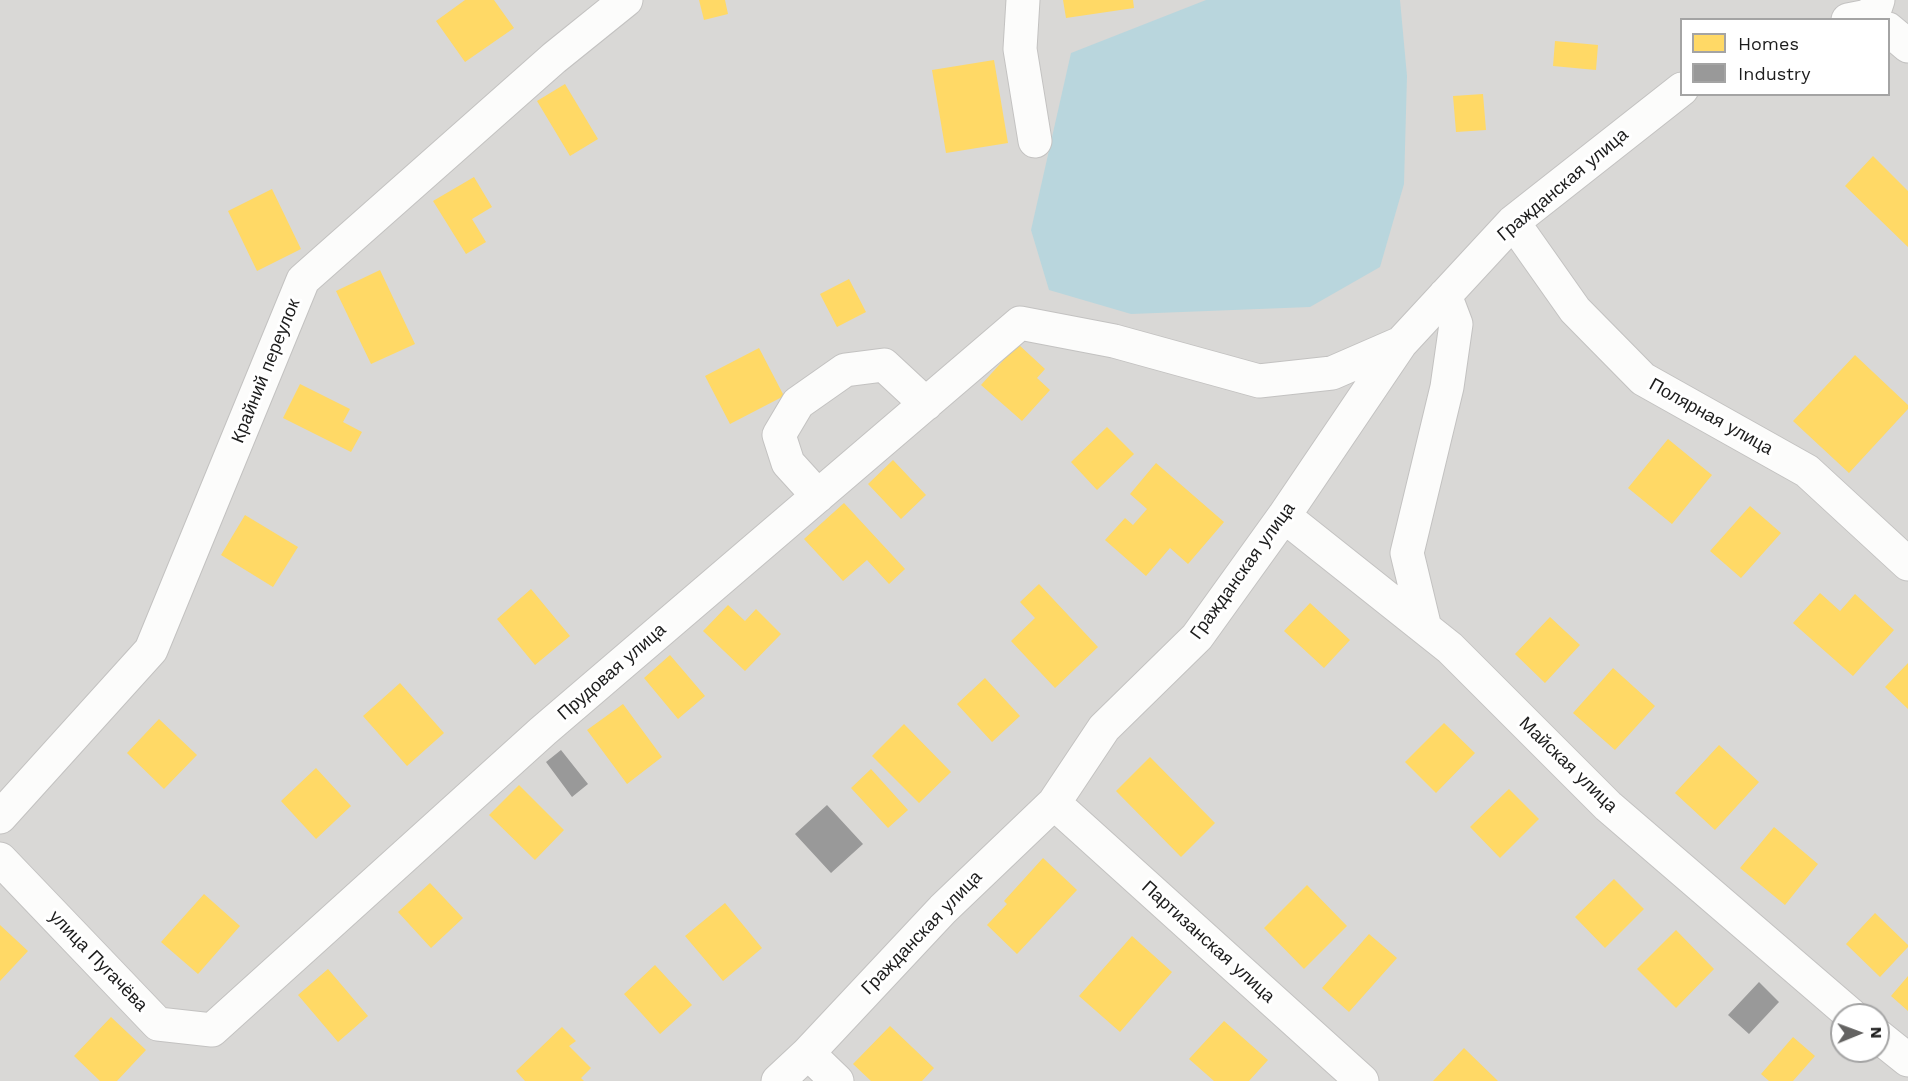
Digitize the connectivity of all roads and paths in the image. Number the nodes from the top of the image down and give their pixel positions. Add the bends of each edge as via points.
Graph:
1 (626, 0) edge
2 (1023, 0) edge
3 (1890, 31) edge
4 (1908, 46) edge
5 (1680, 91) edge
6 (1035, 141) dead end
7 (1513, 222) junction
8 (1445, 295) junction
9 (1401, 343) junction
10 (926, 404) junction
11 (818, 496) junction
12 (1284, 516) junction
13 (1908, 564) edge
14 (1425, 628) junction
15 (1054, 803) junction
16 (0, 817) edge
17 (0, 860) edge
18 (1837, 1003) edge
19 (212, 1030) joint
20 (1890, 1046) edge
21 (808, 1053) junction
22 (1908, 1060) edge
23 (778, 1081) edge
24 (837, 1081) edge
25 (1362, 1081) edge

1 - 16 street, Крайний переулок via 554,58 303,280 151,650
2 - 6 street via 1020,49
3 - 4 street
5 - 7 street, Гражданская улица
7 - 8 street, Гражданская улица
7 - 13 street, Полярная улица via 1575,310 1643,379 1807,471
8 - 9 street, Гражданская улица
8 - 14 street via 1456,324 1447,387 1407,553
9 - 10 street, Прудовая улица via 1332,373 1259,381 1114,341 1020,323
9 - 12 street, Гражданская улица
10 - 11 street, Прудовая улица
10 - 11 street via 884,365 845,370 798,403 779,435 788,463
11 - 19 street, Прудовая улица via 543,731
12 - 14 street, Майская улица
12 - 15 street, Гражданская улица via 1197,637 1104,728
14 - 18 street, Майская улица via 1450,648 1608,806
15 - 21 street, Гражданская улица via 943,909
15 - 25 street, Партизанская улица
17 - 19 street, улица Пугачёва via 158,1024
20 - 22 street
21 - 23 street, Гражданская улица
21 - 24 street

